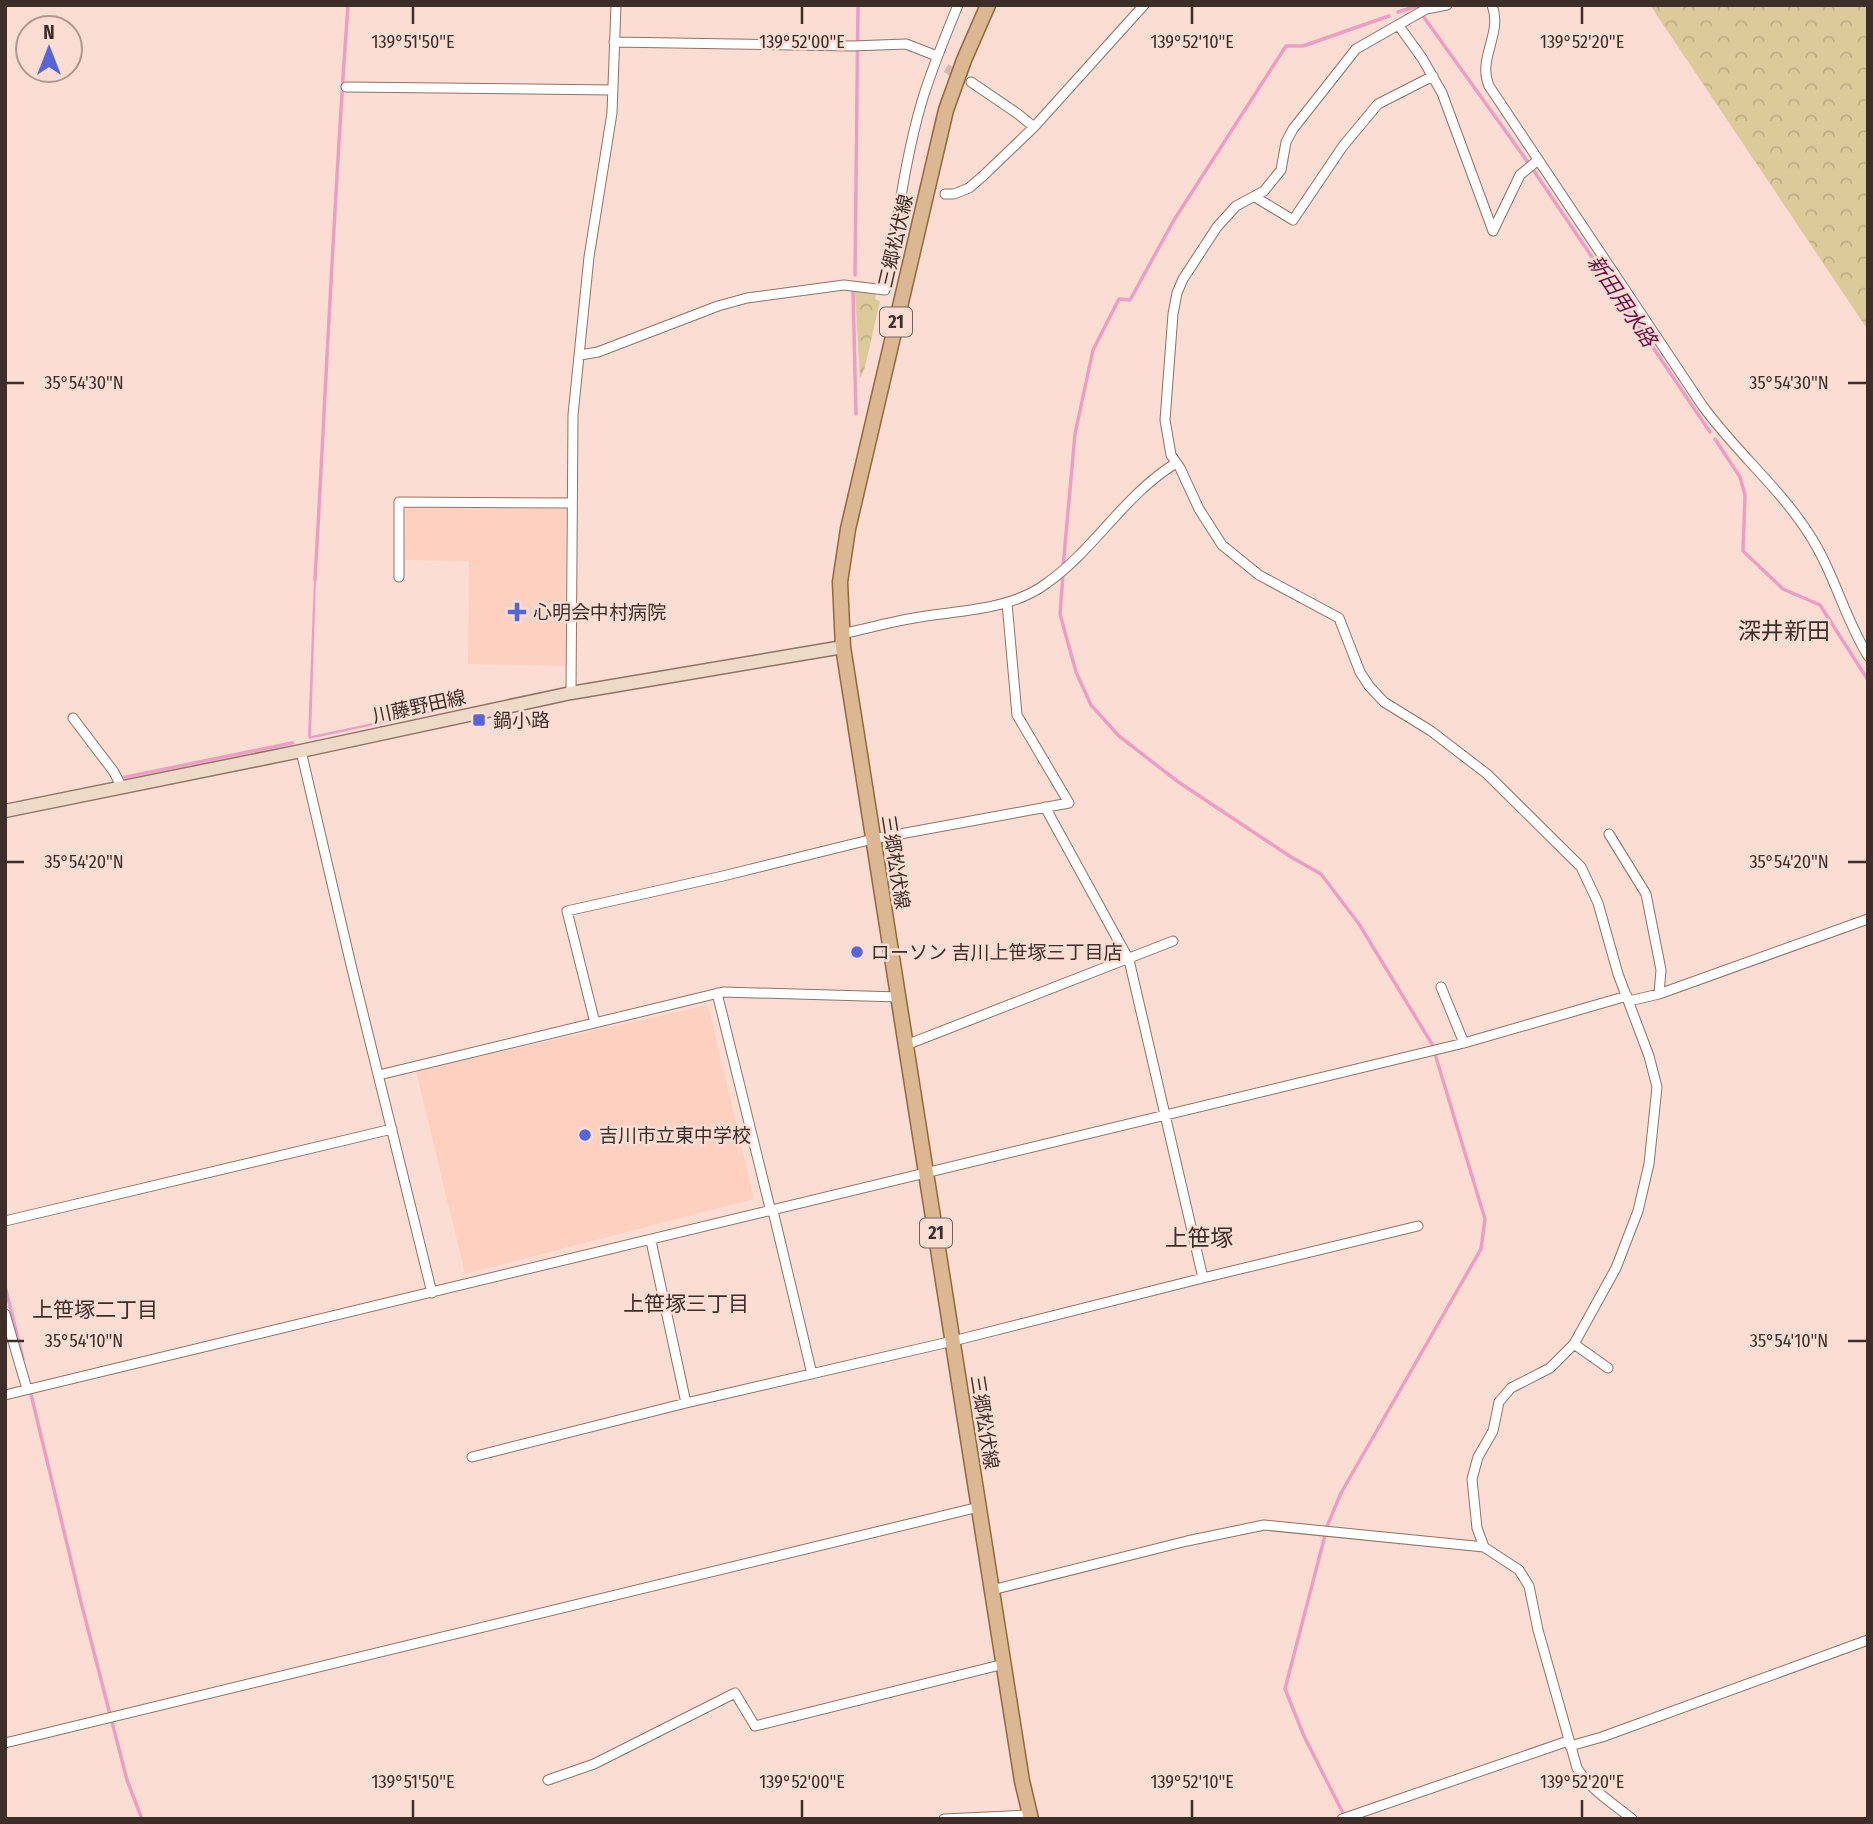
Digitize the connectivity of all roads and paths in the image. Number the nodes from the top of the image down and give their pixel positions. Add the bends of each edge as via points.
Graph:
1 (616, 5) edge
2 (958, 5) edge
3 (988, 5) edge
4 (1144, 5) edge
5 (1447, 5) edge
6 (1492, 5) edge
7 (1399, 26) junction
8 (614, 42) junction
9 (936, 59) junction
10 (946, 68) tunnel mouth
11 (1433, 76) junction
12 (971, 82) tunnel mouth
13 (346, 88) dead end
14 (612, 90) junction
15 (1034, 127) junction
16 (1538, 160) junction
17 (945, 194) dead end
18 (1255, 197) junction
19 (580, 355) junction
20 (1175, 463) junction
21 (571, 503) junction
22 (399, 577) dead end
23 (1007, 603) junction
24 (842, 641) junction
25 (1868, 656) edge
26 (570, 693) junction
27 (74, 718) dead end
28 (301, 751) junction
29 (121, 786) junction
30 (1045, 807) junction
31 (5, 811) edge
32 (1609, 834) dead end
33 (873, 839) junction
34 (1868, 919) edge
35 (1173, 941) dead end
36 (1129, 960) junction
37 (1441, 987) dead end
38 (717, 993) junction
39 (1659, 994) junction
40 (899, 997) junction
41 (1628, 999) junction
42 (595, 1023) junction
43 (1464, 1043) junction
44 (906, 1045) junction
45 (379, 1075) junction
46 (1167, 1115) junction
47 (392, 1129) junction
48 (927, 1173) junction
49 (772, 1211) junction
50 (5, 1221) edge
51 (1418, 1226) dead end
52 (651, 1241) junction
53 (1203, 1278) junction
54 (432, 1293) junction
55 (5, 1314) edge
56 (953, 1341) junction
57 (1574, 1344) junction
58 (1604, 1366) dead end
59 (812, 1374) junction
60 (27, 1390) junction
61 (5, 1395) edge
62 (686, 1403) junction
63 (472, 1457) dead end
64 (979, 1507) junction
65 (1484, 1546) junction
66 (992, 1590) junction
67 (1868, 1640) edge
68 (1004, 1664) junction
69 (5, 1743) edge
70 (1569, 1744) junction
71 (548, 1780) dead end
72 (1030, 1817) edge
73 (944, 1819) edge
74 (1342, 1819) edge
75 (1632, 1819) edge

1 - 8 street
2 - 9 street
3 - 24 main road, 三郷松伏線 / 21 via 946,110 902,292 842,563
4 - 15 street
5 - 7 street via 1426,9
6 - 16 street via 1496,27 1485,60 1486,78
7 - 11 street
7 - 18 street via 1352,54 1293,129 1281,170
8 - 9 street via 906,44
8 - 14 street
9 - 10 street
9 - 19 street via 907,168 885,290 844,285 747,298
11 - 16 street via 1493,231 1520,175
11 - 18 street via 1378,104 1293,220
12 - 15 street
13 - 14 street
14 - 19 street
15 - 17 street via 969,188
16 - 25 street via 1720,430 1812,538
18 - 20 street via 1236,206 1217,227 1177,293 1165,420
19 - 21 street
20 - 23 street via 1138,491 1048,583
20 - 41 street via 1222,545 1259,575 1339,618 1360,672 1384,702 1431,730 1487,775 1569,854 1588,879 1598,903
21 - 22 street via 399,502
21 - 26 street
23 - 24 street via 912,618
23 - 30 street via 1017,715 1069,803
24 - 26 main road, 川藤野田線
24 - 33 main road, 三郷松伏線 / 21
26 - 28 main road, 川藤野田線
27 - 29 street
28 - 29 main road, 川藤野田線
28 - 45 street
29 - 31 main road, 川藤野田線
30 - 33 street
30 - 36 street
32 - 39 street via 1646,894 1661,970
33 - 40 main road, 三郷松伏線 / 21
33 - 42 street via 567,911
34 - 39 street
35 - 36 street
36 - 44 street
36 - 46 street
37 - 43 street
38 - 40 street
38 - 42 street
38 - 49 street
39 - 41 street
40 - 44 main road, 三郷松伏線 / 21
41 - 43 street
41 - 57 street via 1657,1087 1649,1164 1638,1211 1616,1268
42 - 45 street
43 - 46 street
44 - 48 main road, 三郷松伏線 / 21
45 - 47 street
46 - 48 street
46 - 53 street
47 - 50 street
47 - 54 street
48 - 49 street
48 - 56 main road, 三郷松伏線 / 21
49 - 52 street
49 - 59 street
51 - 53 street
52 - 54 street
52 - 62 street
53 - 56 street
54 - 60 street
55 - 60 street
56 - 59 street
56 - 64 main road, 三郷松伏線 / 21
57 - 58 street
57 - 65 street via 1550,1368 1511,1388 1496,1409 1493,1431 1472,1479 1477,1528
59 - 62 street
60 - 61 street
62 - 63 street
64 - 66 main road, 三郷松伏線 / 21
64 - 69 street
65 - 66 street via 1264,1525
65 - 70 street via 1525,1578
66 - 68 main road, 三郷松伏線 / 21
67 - 70 street via 1602,1737
68 - 71 street via 755,1726 735,1693 594,1764
68 - 72 main road, 三郷松伏線 / 21
70 - 74 street
70 - 75 street via 1583,1777
72 - 73 street

